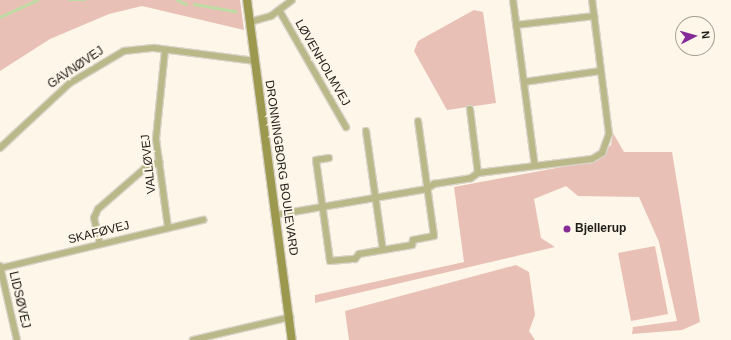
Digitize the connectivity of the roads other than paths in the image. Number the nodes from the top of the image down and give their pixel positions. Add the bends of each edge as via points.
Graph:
1 (247, 0) edge
2 (292, 0) edge
3 (513, 0) edge
4 (592, 0) edge
5 (279, 10) junction
6 (594, 16) junction
7 (250, 22) junction
8 (516, 25) junction
9 (165, 50) junction
10 (255, 61) junction
11 (600, 71) junction
12 (524, 82) junction
13 (470, 109) dead end
14 (418, 121) dead end
15 (346, 127) dead end
16 (366, 131) dead end
17 (0, 148) edge
18 (329, 158) dead end
19 (159, 162) junction
20 (535, 166) junction
21 (478, 173) junction
22 (427, 189) junction
23 (376, 199) junction
24 (322, 209) junction
25 (275, 215) junction
26 (203, 220) dead end
27 (168, 228) junction
28 (100, 244) junction
29 (383, 250) junction
30 (0, 267) edge
31 (290, 317) junction
32 (17, 340) edge
33 (194, 340) edge
34 (292, 340) edge

1 - 7 street, DRONNINGBORG BOULEVARD
2 - 5 street
3 - 8 street
4 - 6 street
5 - 7 street via 270,16
5 - 15 street, LØVENHOLMVEJ
6 - 8 street
6 - 11 street
7 - 10 street, DRONNINGBORG BOULEVARD
8 - 12 street
9 - 10 street, GAVNØVEJ
9 - 17 street, GAVNØVEJ via 124,51 91,68 52,97
9 - 19 street, VALLØVEJ via 156,122
10 - 25 street, DRONNINGBORG BOULEVARD
11 - 12 street
11 - 20 street via 609,134 602,153 592,159
12 - 20 street
13 - 21 street
14 - 22 street
16 - 23 street
18 - 24 street via 316,160
19 - 27 street, VALLØVEJ
19 - 28 street via 144,169 98,209 94,218
20 - 21 street
21 - 22 street via 470,178
22 - 23 street
22 - 29 street via 434,236
23 - 24 street
23 - 29 street
24 - 25 street
24 - 29 street via 330,261 355,259 359,254
25 - 31 street, DRONNINGBORG BOULEVARD
26 - 27 street, SKAFØVEJ
27 - 28 street, SKAFØVEJ
28 - 30 street, SKAFØVEJ
30 - 32 street, LIDSØVEJ
31 - 33 street
31 - 34 street, DRONNINGBORG BOULEVARD

